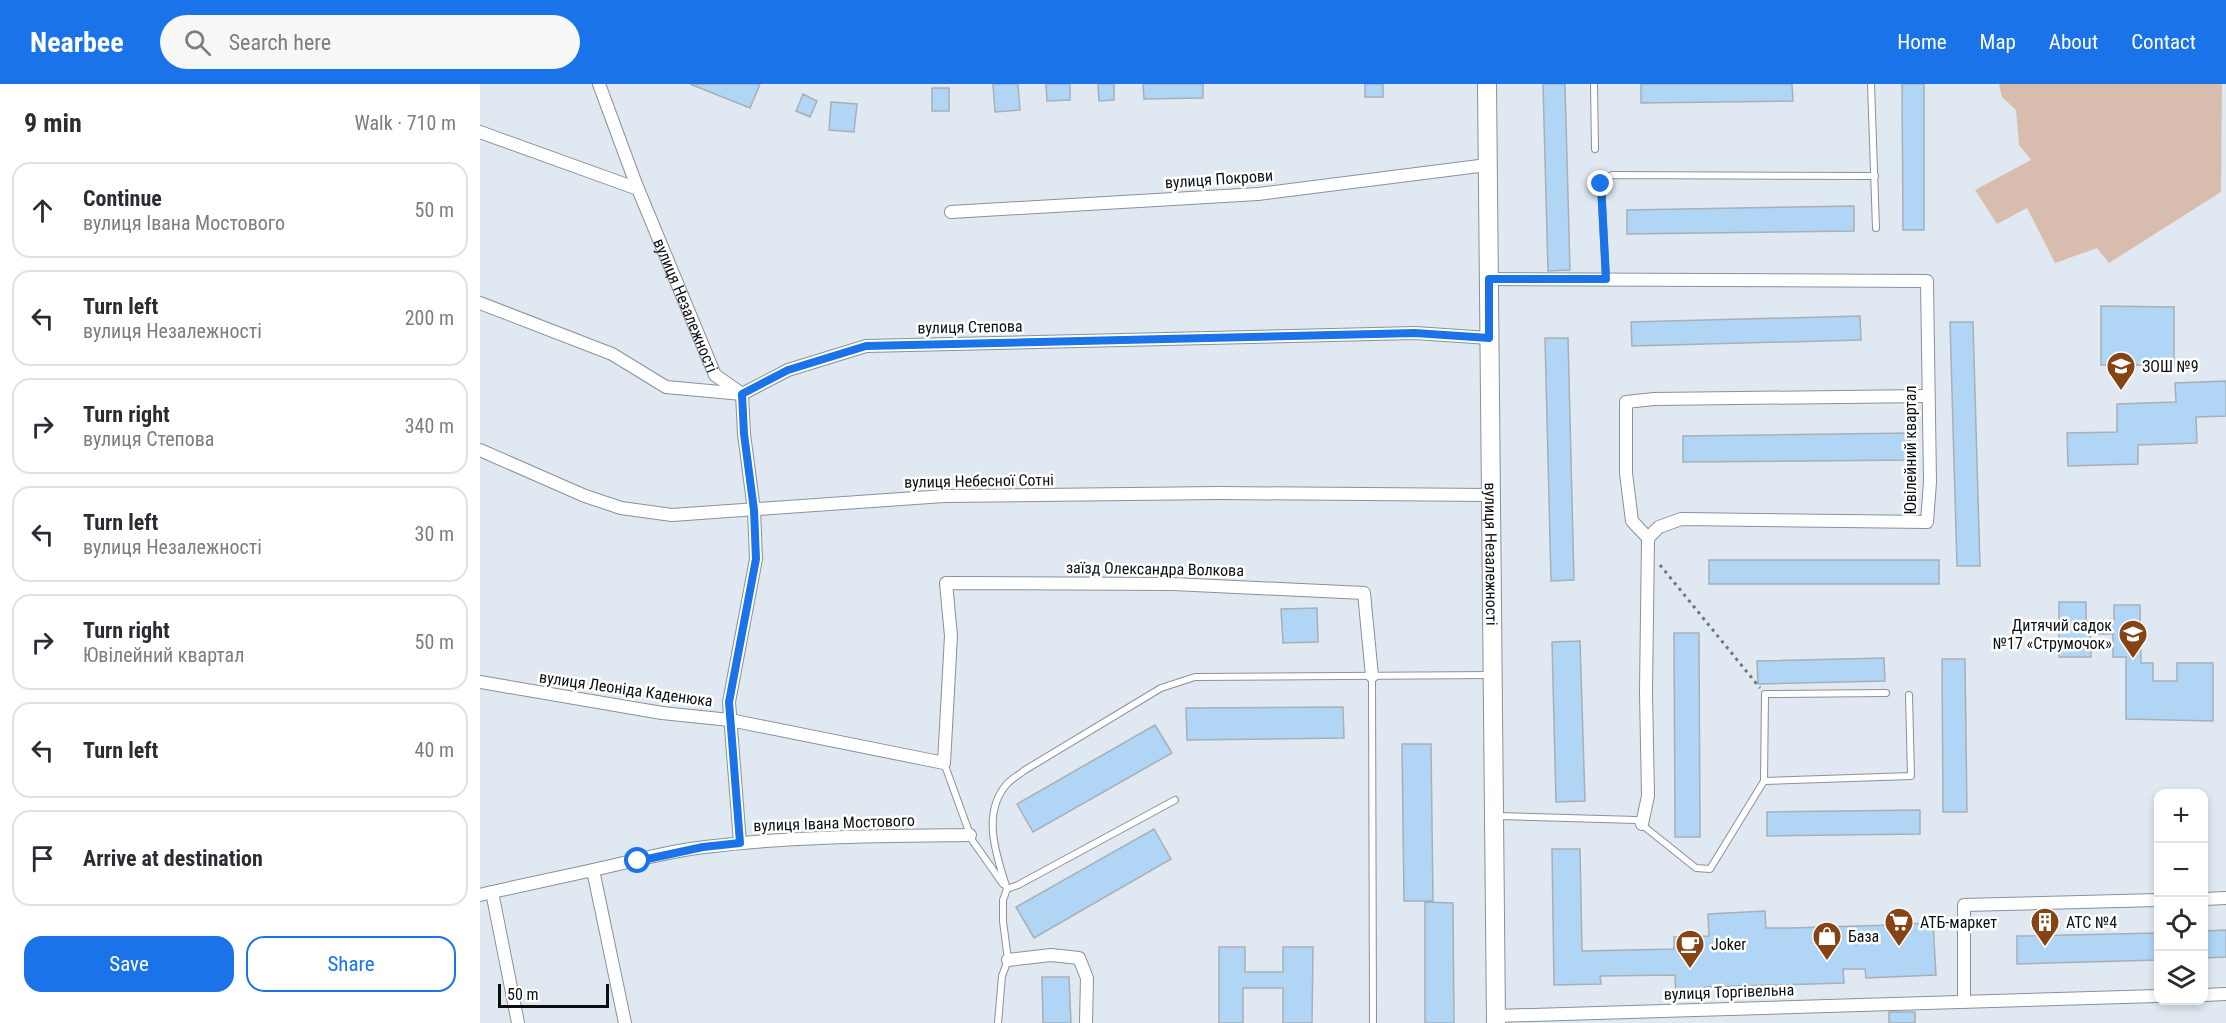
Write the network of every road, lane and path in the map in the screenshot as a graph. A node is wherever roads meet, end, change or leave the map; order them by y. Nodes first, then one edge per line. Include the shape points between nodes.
1 (600, 84) edge
2 (1487, 84) edge
3 (1594, 84) edge
4 (1871, 84) edge
5 (480, 132) edge
6 (1595, 149) dead end
7 (1488, 165) junction
8 (1875, 176) junction
9 (638, 189) junction
10 (951, 212) dead end
11 (1876, 228) dead end
12 (1489, 279) junction
13 (1606, 279) junction
14 (480, 303) edge
15 (1489, 338) junction
16 (742, 394) junction
17 (1927, 396) junction
18 (480, 450) edge
19 (1491, 495) junction
20 (754, 510) junction
21 (1648, 544) junction
22 (1492, 675) junction
23 (1372, 676) junction
24 (480, 682) edge
25 (1886, 693) dead end
26 (1765, 694) junction
27 (1909, 695) dead end
28 (730, 720) junction
29 (944, 763) junction
30 (1764, 781) junction
31 (1175, 800) dead end
32 (1494, 816) junction
33 (1641, 824) junction
34 (970, 835) junction
35 (740, 843) junction
36 (593, 870) junction
37 (1007, 889) junction
38 (486, 893) edge
39 (2226, 898) edge
40 (2208, 899) edge
41 (2154, 900) edge
42 (1008, 960) junction
43 (2226, 994) edge
44 (2208, 995) edge
45 (2154, 996) edge
46 (1964, 1002) junction
47 (1496, 1019) edge
48 (518, 1023) edge
49 (625, 1023) edge
50 (998, 1023) edge
51 (1086, 1023) edge
52 (1373, 1023) edge

1 - 9 street, вулиця Незалежності
2 - 7 main road, вулиця Незалежності
3 - 6 lane
4 - 8 lane
5 - 9 street
7 - 10 street, вулиця Покрови via 1258,194
7 - 12 main road, вулиця Незалежності
8 - 11 lane
8 - 13 lane via 1612,175 1601,184
9 - 16 street, вулиця Незалежності via 715,375
12 - 13 street, Ювілейний квартал
12 - 15 main road, вулиця Незалежності
13 - 17 street, Ювілейний квартал via 1927,281
14 - 16 street via 612,354 666,387
15 - 16 street, вулиця Степова via 1415,333 866,346 788,370
15 - 19 main road, вулиця Незалежності
16 - 20 street
17 - 21 street, Ювілейний квартал via 1928,522 1681,519 1659,527
17 - 21 street via 1626,402 1626,473 1632,521
18 - 20 street, вулиця Небесної Сотні via 621,508 672,515
19 - 20 street, вулиця Небесної Сотні via 1220,492 944,496
19 - 22 main road, вулиця Незалежності
20 - 28 street via 756,559 729,702
21 - 26 path
21 - 33 street via 1648,796
22 - 23 lane
22 - 32 main road, вулиця Незалежності
23 - 29 street, заїзд Олександра Волкова via 1364,593 1173,584 946,583 951,636
23 - 37 lane via 1196,676 1161,688 1006,785 995,804 993,844
23 - 52 lane
24 - 28 street, вулиця Леоніда Каденюка via 662,713
25 - 26 lane
26 - 30 lane
27 - 30 lane via 1911,776
28 - 29 street, вулиця Леоніда Каденюка
28 - 35 street
29 - 34 lane
30 - 33 lane via 1710,868 1696,868
31 - 37 lane
32 - 33 lane via 1636,820
32 - 47 main road, вулиця Незалежності
34 - 35 street, вулиця Івана Мостового
34 - 37 lane
35 - 36 street, вулиця Івана Мостового
36 - 38 street, вулиця Івана Мостового
36 - 49 street
37 - 42 lane via 1003,921
38 - 48 street, вулиця Івана Мостового
39 - 40 street
41 - 46 street via 1964,905
42 - 50 lane via 1002,976
42 - 51 street via 1050,955 1079,958 1087,978
43 - 44 street
45 - 46 street, вулиця Торгівельна
46 - 47 street, вулиця Торгівельна

